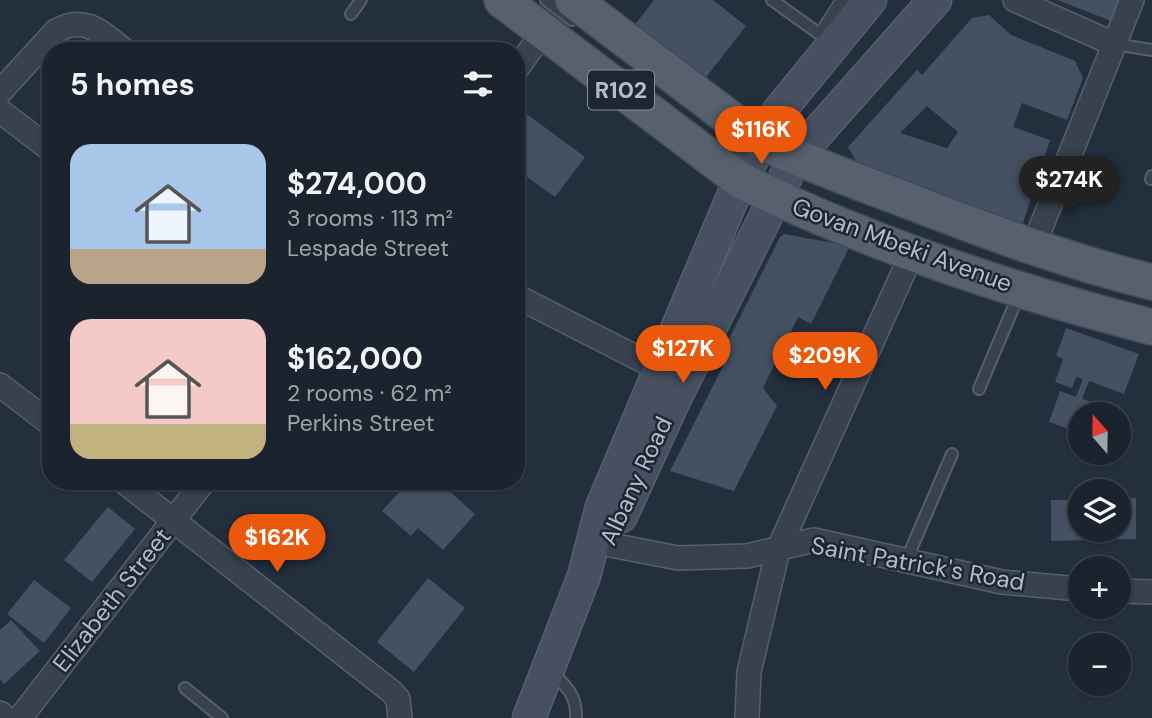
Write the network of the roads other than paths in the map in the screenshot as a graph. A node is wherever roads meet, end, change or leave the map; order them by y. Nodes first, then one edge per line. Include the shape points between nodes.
1 (361, 0) edge
2 (502, 0) edge
3 (520, 0) edge
4 (772, 0) edge
5 (849, 0) edge
6 (870, 0) edge
7 (935, 0) edge
8 (1015, 0) edge
9 (1132, 0) edge
10 (577, 13) edge
11 (351, 14) dead end
12 (545, 16) edge
13 (825, 38) junction
14 (45, 42) edge
15 (114, 42) edge
16 (1114, 44) junction
17 (42, 46) edge
18 (1152, 50) edge
19 (525, 53) edge
20 (0, 92) edge
21 (0, 111) edge
22 (779, 111) junction
23 (42, 143) edge
24 (770, 170) junction
25 (975, 240) dead end
26 (913, 251) junction
27 (1032, 266) junction
28 (1152, 282) edge
29 (525, 301) edge
30 (1152, 327) edge
31 (661, 370) junction
32 (0, 384) edge
33 (979, 389) dead end
34 (42, 417) edge
35 (951, 454) dead end
36 (134, 490) edge
37 (197, 490) edge
38 (173, 521) junction
39 (602, 542) junction
40 (778, 550) junction
41 (906, 563) junction
42 (1068, 588) edge
43 (1131, 591) edge
44 (1152, 592) edge
45 (549, 668) junction
46 (185, 688) dead end
47 (399, 709) edge
48 (0, 713) edge
49 (6, 718) edge
50 (20, 718) edge
51 (222, 718) edge
52 (529, 718) edge
53 (576, 718) edge
54 (747, 718) edge

1 - 11 lane
2 - 12 main road, Govan Mbeki Avenue / R102
3 - 24 lane
4 - 13 lane
5 - 13 street
6 - 22 main road, Albany Road
7 - 24 main road, Albany Road
8 - 16 street
9 - 16 street
10 - 12 lane
10 - 24 main road, Govan Mbeki Avenue / R102
12 - 19 street
12 - 24 main road, Govan Mbeki Avenue / R102
13 - 22 street
14 - 15 street via 56,31 76,23
16 - 18 lane
16 - 27 street
17 - 20 street
21 - 23 street
22 - 24 main road, Albany Road
24 - 26 main road, Govan Mbeki Avenue / R102
24 - 27 main road, Govan Mbeki Avenue / R102
24 - 31 main road, Albany Road
24 - 39 main road, Albany Road via 632,487
25 - 27 lane
26 - 27 main road, Govan Mbeki Avenue / R102
26 - 40 street
27 - 28 main road, Govan Mbeki Avenue / R102
27 - 30 main road, Govan Mbeki Avenue / R102
27 - 33 lane
29 - 31 street
31 - 39 main road, Albany Road via 617,468
32 - 34 street
35 - 41 lane
36 - 38 street
37 - 38 street, Elizabeth Street
38 - 47 street
38 - 50 street, Elizabeth Street
39 - 40 street, Saint Patrick's Road via 678,558 724,558
39 - 45 main road, Albany Road
40 - 41 street, Saint Patrick's Road via 814,540
40 - 54 street via 748,672
41 - 42 street, Saint Patrick's Road via 1002,582
43 - 44 street
45 - 52 main road, Albany Road
45 - 53 lane via 571,691
46 - 51 lane
48 - 49 street

